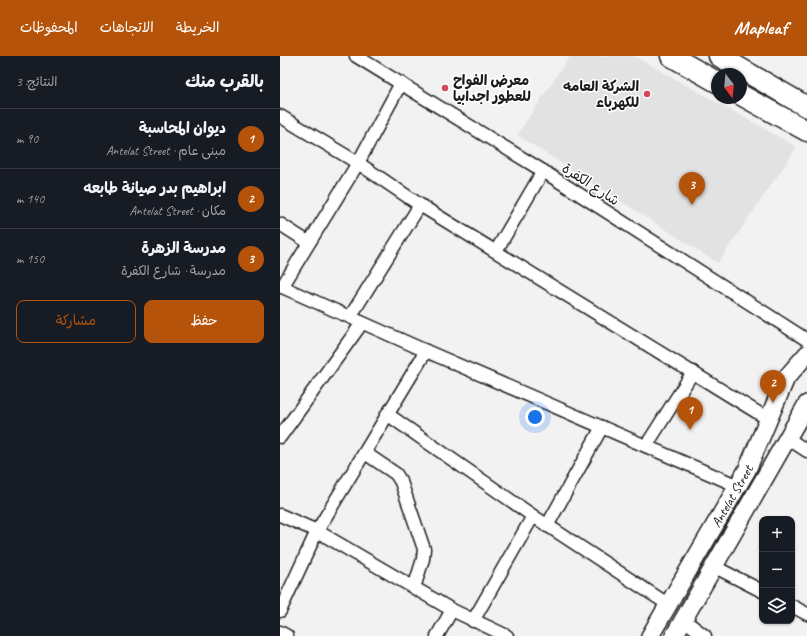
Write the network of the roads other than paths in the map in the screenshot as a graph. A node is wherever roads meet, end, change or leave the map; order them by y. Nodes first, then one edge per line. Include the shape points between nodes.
1 (356, 56) edge
2 (671, 56) edge
3 (720, 56) edge
4 (711, 79) edge
5 (401, 83) junction
6 (747, 98) edge
7 (807, 107) edge
8 (280, 116) edge
9 (807, 131) edge
10 (358, 163) junction
11 (543, 171) junction
12 (420, 205) junction
13 (280, 224) edge
14 (308, 242) junction
15 (496, 251) junction
16 (281, 286) edge
17 (350, 317) junction
18 (362, 323) junction
19 (807, 340) edge
20 (426, 351) junction
21 (807, 354) edge
22 (693, 372) junction
23 (807, 404) edge
24 (387, 414) junction
25 (768, 419) junction
26 (602, 427) junction
27 (280, 437) edge
28 (787, 438) junction
29 (646, 446) junction
30 (807, 451) edge
31 (365, 453) junction
32 (738, 486) junction
33 (280, 515) edge
34 (533, 516) junction
35 (547, 526) junction
36 (317, 531) junction
37 (713, 566) junction
38 (414, 588) junction
39 (759, 589) edge
40 (669, 605) junction
41 (795, 608) edge
42 (452, 610) junction
43 (280, 611) edge
44 (807, 614) edge
45 (684, 620) junction
46 (473, 621) junction
47 (280, 632) edge
48 (287, 636) edge
49 (437, 636) edge
50 (507, 636) edge
51 (650, 636) edge
52 (674, 636) edge
53 (705, 636) edge

1 - 5 street, شارع الكفرة
2 - 4 highway
3 - 7 highway
5 - 10 street
5 - 11 street, شارع الكفرة
6 - 9 highway
8 - 10 street
10 - 12 street
10 - 14 street
11 - 15 street
11 - 19 street, شارع الكفرة
12 - 15 street
12 - 17 street
13 - 14 street
14 - 16 street
15 - 22 street
16 - 17 street
17 - 18 street
18 - 20 street
18 - 27 street
20 - 24 street
20 - 26 street
21 - 25 main road, Antelat Street via 786,378
22 - 25 street
22 - 29 street
23 - 28 main road, Antelat Street
24 - 31 street
24 - 34 street
25 - 32 main road, Antelat Street via 755,453
26 - 29 street
26 - 35 street
28 - 30 street
28 - 37 main road, Antelat Street
29 - 32 street
31 - 36 street
31 - 38 street via 396,474 401,482 424,549
32 - 40 main road, Antelat Street
33 - 36 street
34 - 35 street
34 - 46 street
35 - 40 street
36 - 38 street
36 - 43 street
37 - 39 street
37 - 45 main road, Antelat Street
38 - 42 street
40 - 51 main road, Antelat Street
41 - 44 street
42 - 46 street
42 - 49 street
45 - 52 main road, Antelat Street
45 - 53 street
46 - 50 street
47 - 48 street

